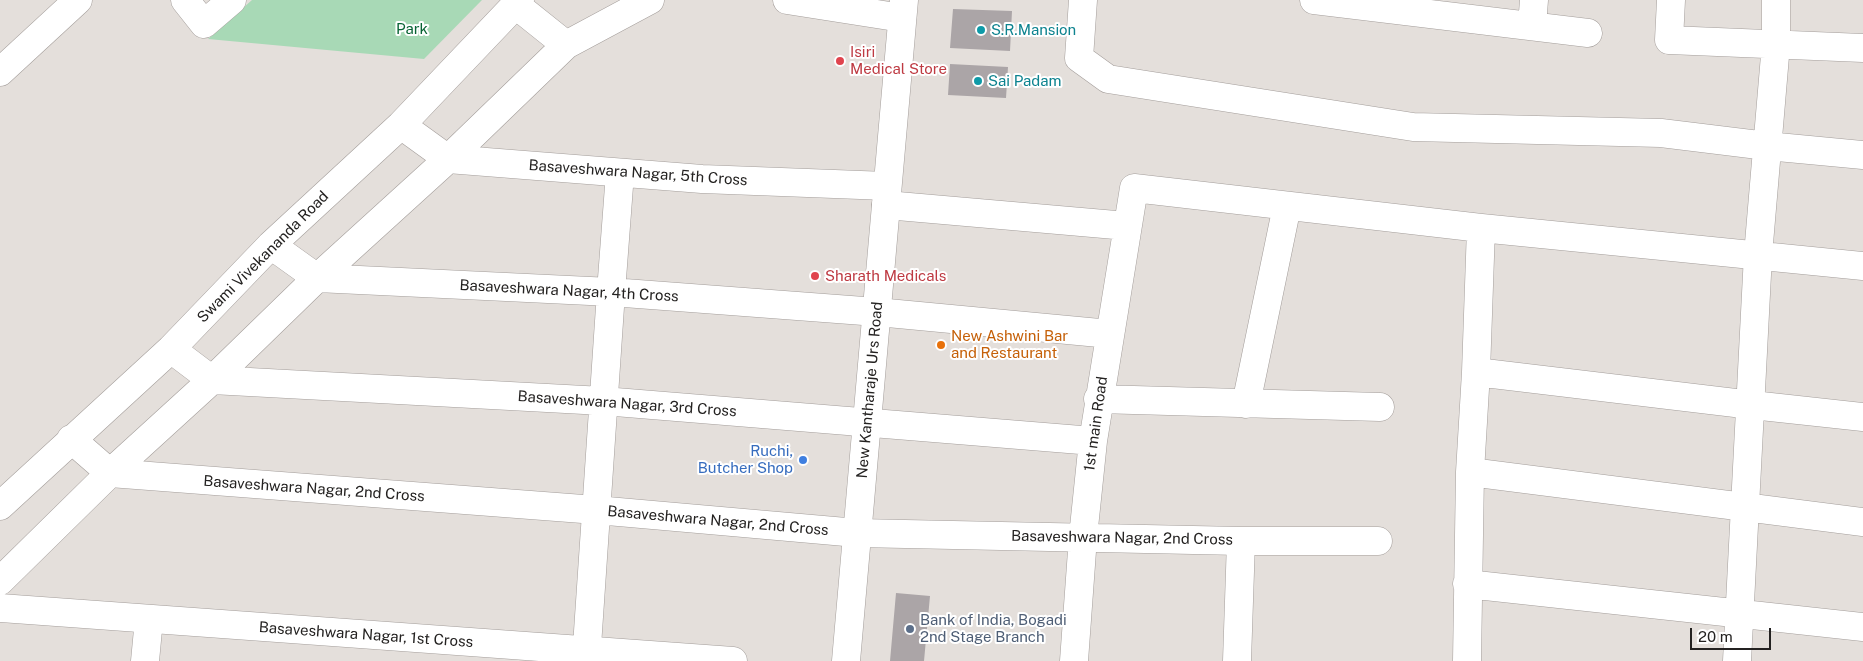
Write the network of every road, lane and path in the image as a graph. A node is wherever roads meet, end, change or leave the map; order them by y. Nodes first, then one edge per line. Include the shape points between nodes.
1 (78, 0) edge
2 (185, 0) edge
3 (232, 0) edge
4 (650, 0) edge
5 (787, 0) edge
6 (1083, 0) edge
7 (1314, 0) edge
8 (1671, 0) edge
9 (1776, 0) edge
10 (518, 3) edge
11 (903, 9) edge
12 (1533, 13) edge
13 (1588, 33) dead end
14 (1776, 44) junction
15 (566, 45) junction
16 (1863, 48) edge
17 (0, 72) edge
18 (400, 125) junction
19 (1767, 146) junction
20 (1863, 155) edge
21 (448, 159) junction
22 (620, 173) junction
23 (886, 195) junction
24 (1287, 206) junction
25 (1127, 226) junction
26 (1481, 228) junction
27 (271, 246) junction
28 (1758, 255) junction
29 (1863, 266) edge
30 (317, 278) junction
31 (610, 292) junction
32 (877, 312) junction
33 (1110, 334) junction
34 (171, 349) junction
35 (1476, 372) junction
36 (212, 380) junction
37 (1098, 399) junction
38 (603, 401) junction
39 (1246, 404) junction
40 (1752, 405) junction
41 (1380, 407) dead end
42 (1863, 417) edge
43 (867, 422) junction
44 (71, 439) junction
45 (1092, 441) junction
46 (1470, 472) junction
47 (110, 473) junction
48 (0, 506) edge
49 (1746, 507) junction
50 (596, 510) junction
51 (1863, 522) edge
52 (857, 533) junction
53 (1083, 537) junction
54 (1241, 541) junction
55 (1378, 541) dead end
56 (0, 581) edge
57 (1468, 584) junction
58 (0, 608) edge
59 (1740, 613) junction
60 (149, 619) junction
61 (1863, 626) edge
62 (586, 656) edge
63 (146, 661) edge
64 (733, 661) edge
65 (846, 661) edge
66 (1074, 661) edge
67 (1237, 661) edge
68 (1467, 661) edge
69 (1737, 661) edge

1 - 17 street
2 - 3 street via 204,24
4 - 15 street
5 - 11 street
6 - 19 street via 1078,58 1108,79 1413,127 1661,133
7 - 12 street
8 - 14 street via 1669,40
9 - 14 street
10 - 15 street
10 - 18 street, Swami Vivekananda Road
11 - 23 street, New Kantharaje Urs Road
12 - 13 street
14 - 16 street
14 - 19 street
15 - 21 street
18 - 21 street
18 - 27 street, Swami Vivekananda Road
19 - 20 street
19 - 28 street
21 - 22 street, Basaveshwara Nagar, 5th Cross
21 - 30 street
22 - 23 street, Basaveshwara Nagar, 5th Cross
22 - 31 street
23 - 25 street, Basaveshwara Nagar, 5th Cross
23 - 32 street, New Kantharaje Urs Road
24 - 25 street, 1st main Road via 1134,188
24 - 26 street
24 - 39 street
25 - 33 street, 1st main Road
26 - 28 street
26 - 35 street
27 - 30 street
27 - 34 street, Swami Vivekananda Road
28 - 29 street
28 - 40 street
30 - 31 street, Basaveshwara Nagar, 4th Cross
30 - 36 street
31 - 32 street, Basaveshwara Nagar, 4th Cross
31 - 38 street
32 - 33 street, Basaveshwara Nagar, 4th Cross
32 - 43 street, New Kantharaje Urs Road
33 - 37 street, 1st main Road
34 - 36 street
34 - 44 street, Swami Vivekananda Road
35 - 40 street
35 - 46 street
36 - 38 street, Basaveshwara Nagar, 3rd Cross
36 - 47 street
37 - 39 street
37 - 45 street, 1st main Road
38 - 43 street, Basaveshwara Nagar, 3rd Cross
38 - 50 street
39 - 41 street
40 - 42 street
40 - 49 street
43 - 45 street, Basaveshwara Nagar, 3rd Cross
43 - 52 street, New Kantharaje Urs Road
44 - 47 street
44 - 48 street, Swami Vivekananda Road
45 - 53 street, 1st main Road
46 - 49 street
46 - 57 street
47 - 50 street, Basaveshwara Nagar, 2nd Cross
47 - 56 street
49 - 51 street
49 - 59 street
50 - 52 street, Basaveshwara Nagar, 2nd Cross
50 - 62 street
52 - 53 street, Basaveshwara Nagar, 2nd Cross
52 - 65 street, New Kantharaje Urs Road
53 - 54 street, Basaveshwara Nagar, 2nd Cross
53 - 66 street, 1st main Road
54 - 55 street, Basaveshwara Nagar, 2nd Cross
54 - 67 street
57 - 59 street
57 - 68 street
58 - 60 street, Basaveshwara Nagar, 1st Cross
59 - 61 street
59 - 69 street
60 - 62 street, Basaveshwara Nagar, 1st Cross
60 - 63 street
62 - 64 street, Basaveshwara Nagar, 1st Cross

